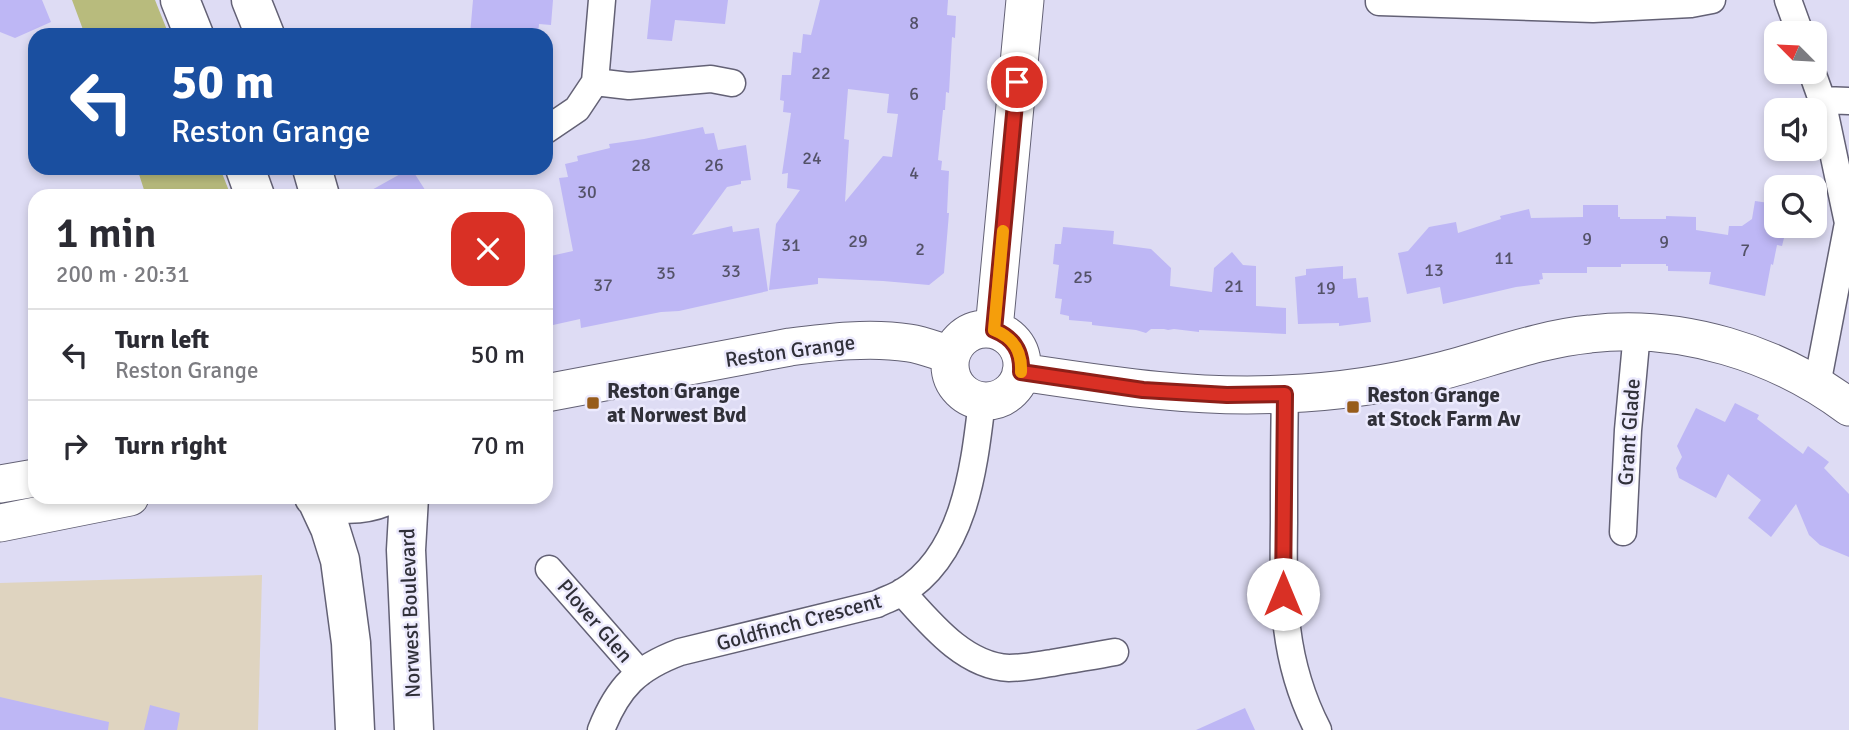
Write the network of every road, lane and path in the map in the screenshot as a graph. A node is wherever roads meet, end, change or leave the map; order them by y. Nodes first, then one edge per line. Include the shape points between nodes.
1 (180, 0) edge
2 (251, 0) edge
3 (602, 0) edge
4 (1025, 0) edge
5 (1379, 0) edge
6 (1712, 0) edge
7 (1788, 0) edge
8 (1796, 21) edge
9 (191, 28) edge
10 (262, 28) edge
11 (595, 82) junction
12 (732, 83) dead end
13 (1827, 100) edge
14 (1849, 101) edge
15 (1827, 124) edge
16 (553, 125) edge
17 (994, 330) junction
18 (1637, 332) junction
19 (951, 355) junction
20 (1021, 372) junction
21 (1817, 385) junction
22 (553, 392) edge
23 (1285, 394) junction
24 (982, 401) junction
25 (1849, 407) edge
26 (28, 479) edge
27 (0, 484) edge
28 (95, 504) edge
29 (318, 504) edge
30 (409, 504) edge
31 (0, 523) edge
32 (1623, 532) dead end
33 (549, 569) dead end
34 (902, 592) junction
35 (1115, 652) dead end
36 (640, 673) junction
37 (355, 730) edge
38 (414, 730) edge
39 (601, 730) edge
40 (1318, 730) edge

1 - 9 main road
2 - 10 main road
3 - 11 street
4 - 17 street
5 - 6 street via 1593,9
7 - 8 street
11 - 12 street via 629,86 712,79
11 - 16 street via 577,109
13 - 14 street
15 - 21 street via 1848,223
17 - 19 street via 972,331 955,345
17 - 20 street via 1013,341
18 - 21 street via 1673,335 1747,353
18 - 23 street via 1539,342 1374,385
18 - 32 street, Grant Glade
19 - 22 street, Reston Grange via 910,343 830,342
19 - 24 street via 952,380 970,397
20 - 23 street via 1143,390
20 - 24 street via 1002,397
21 - 25 street
23 - 40 street via 1286,628 1300,690
24 - 34 street, Goldfinch Crescent via 976,450 956,525 944,550
26 - 27 street
28 - 31 street
29 - 37 main road via 340,560 351,643
30 - 38 main road, Norwest Boulevard via 406,550
33 - 36 street, Plover Glen
34 - 35 street via 936,630 986,663 1029,667
34 - 36 street, Goldfinch Crescent via 877,604 680,652
36 - 39 street, Goldfinch Crescent via 623,687

